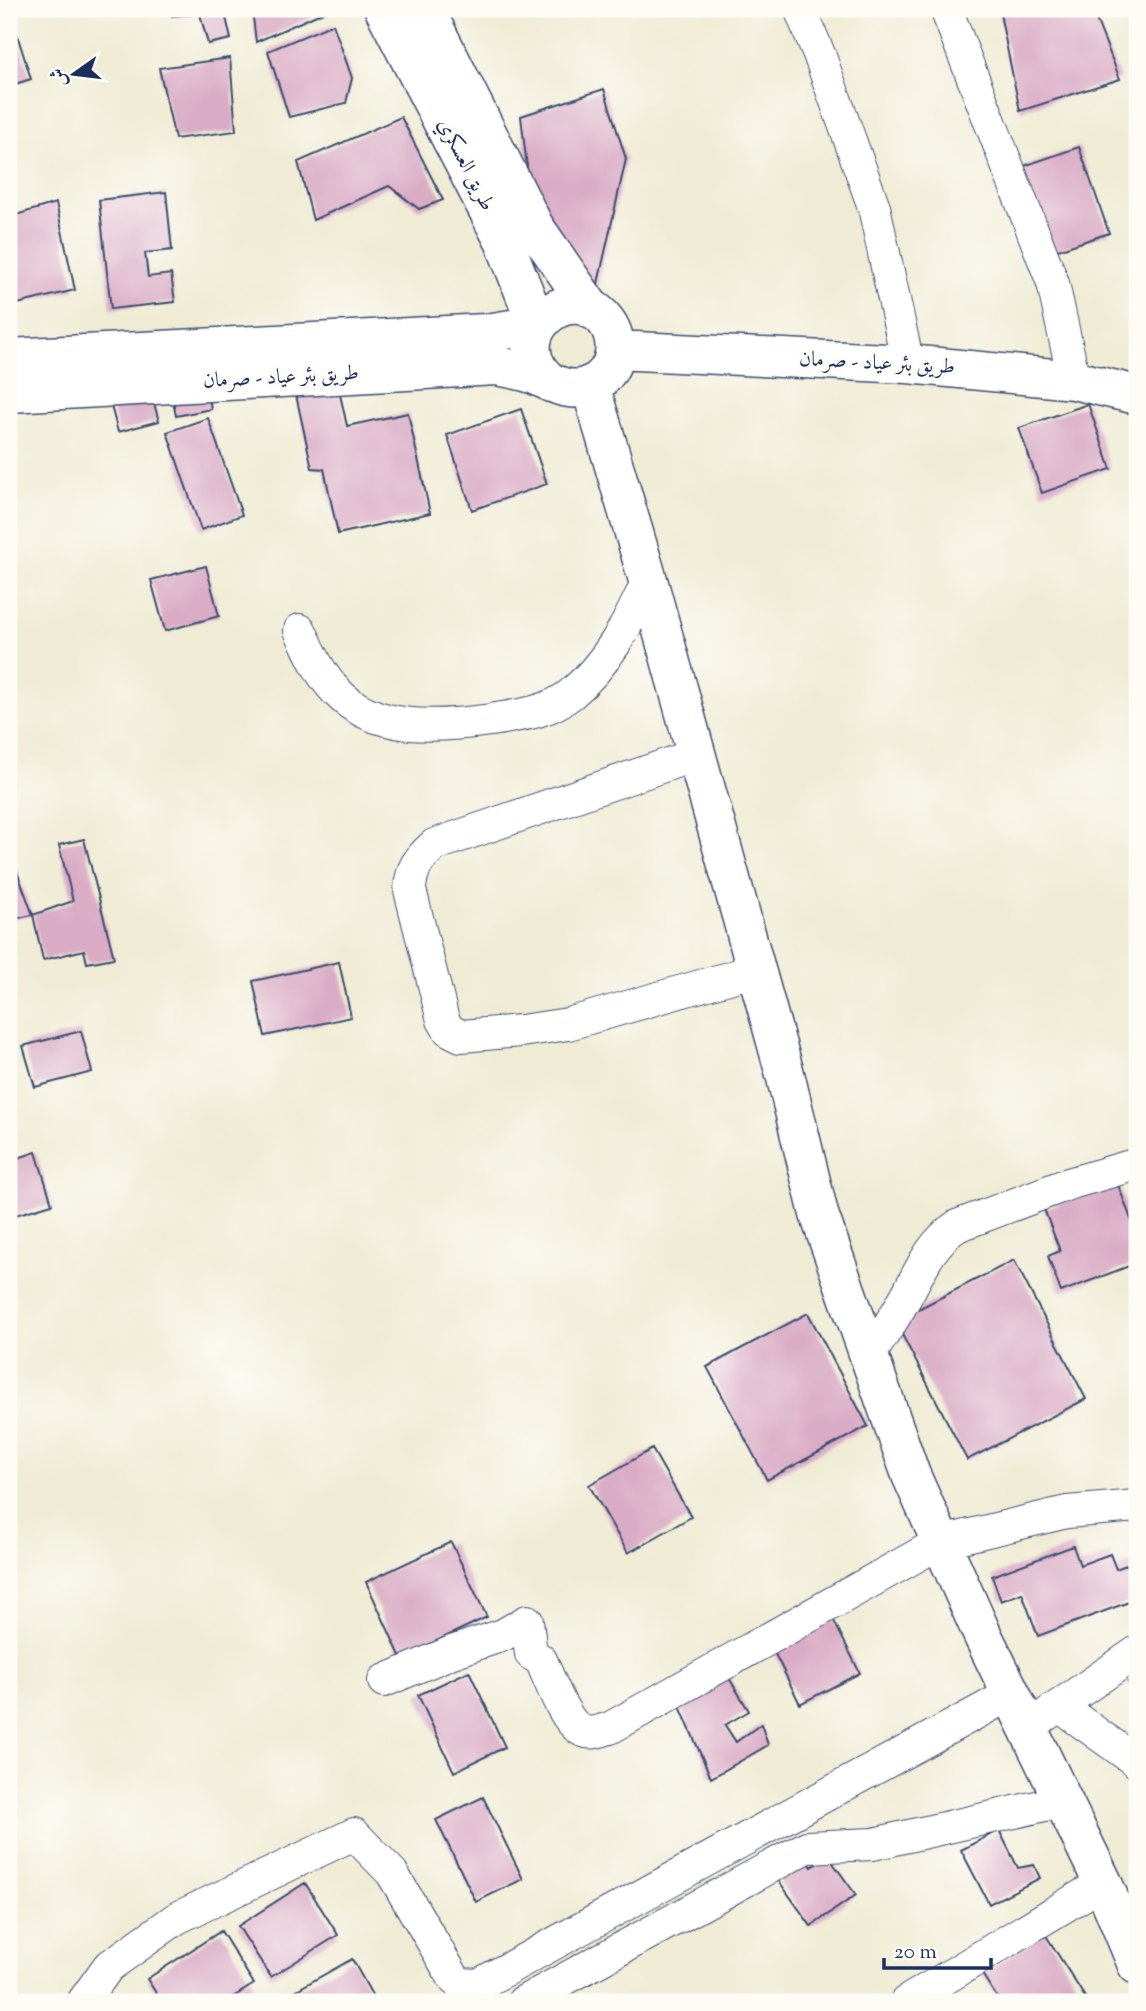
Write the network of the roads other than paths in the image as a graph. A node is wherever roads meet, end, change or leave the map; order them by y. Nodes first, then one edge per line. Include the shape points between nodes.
1 (384, 9) edge
2 (425, 9) edge
3 (800, 9) edge
4 (946, 9) edge
5 (593, 310) junction
6 (537, 325) junction
7 (615, 350) junction
8 (9, 358) edge
9 (908, 364) junction
10 (1074, 380) junction
11 (551, 383) junction
12 (590, 386) junction
13 (9, 393) edge
14 (1137, 396) edge
15 (648, 580) junction
16 (300, 630) dead end
17 (695, 755) junction
18 (756, 970) junction
19 (1137, 1164) edge
20 (869, 1356) junction
21 (1137, 1506) edge
22 (941, 1542) junction
23 (1137, 1652) edge
24 (384, 1681) dead end
25 (1011, 1694) junction
26 (1059, 1706) junction
27 (1027, 1728) junction
28 (1137, 1762) edge
29 (1063, 1801) junction
30 (1103, 1883) junction
31 (1137, 1965) edge
32 (83, 2002) edge
33 (523, 2002) edge
34 (905, 2002) edge

1 - 6 main road, طريق العسكري via 504,241
2 - 5 main road, طريق العسكري via 534,226
3 - 9 street via 874,207
4 - 10 street via 1053,283
5 - 6 main road via 561,307
5 - 7 main road via 610,327
6 - 8 main road, طريق بئر عياد - صرمان via 486,333
6 - 11 main road via 533,357
7 - 9 main road, طريق بئر عياد - صرمان
7 - 12 main road via 610,368
9 - 10 main road, طريق بئر عياد - صرمان
10 - 14 main road, طريق بئر عياد - صرمان
11 - 12 main road via 570,389
11 - 13 main road, طريق بئر عياد - صرمان via 515,369 476,366
12 - 15 main road
15 - 16 street via 626,628 600,665 570,695 539,712 446,726 400,724 362,711 335,691
15 - 17 main road
17 - 18 main road
17 - 18 street via 434,845 418,859 410,891 443,1020 460,1036 556,1026
18 - 20 main road via 819,1214
19 - 20 street via 1068,1184 957,1226 941,1237
20 - 22 main road via 911,1475
21 - 22 street via 1067,1512
22 - 24 street via 596,1732 584,1732 570,1722 541,1660 531,1654 527,1621 503,1635
22 - 25 main road
23 - 26 street
25 - 27 main road
25 - 32 street via 478,1985 454,1980 392,1873 354,1833 177,1919 108,1967
26 - 27 street
26 - 28 street
27 - 29 main road
29 - 30 main road
29 - 33 street via 873,1844 807,1847
30 - 31 main road
30 - 34 street

